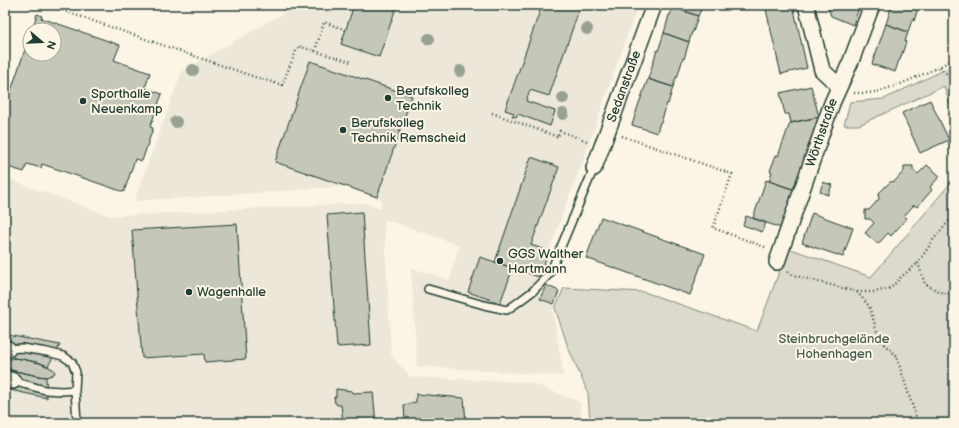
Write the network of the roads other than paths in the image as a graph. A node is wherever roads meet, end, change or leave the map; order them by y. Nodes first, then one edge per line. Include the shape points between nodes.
1 (654, 5) edge
2 (806, 5) edge
3 (872, 5) edge
4 (839, 86) junction
5 (594, 168) joint
6 (779, 257) road end
7 (428, 288) dead end
8 (6, 349) edge
9 (9, 379) edge
10 (75, 390) junction
11 (77, 423) edge

1 - 5 street, Sedanstraße
2 - 4 street via 822,70
3 - 4 street, Wörthstraße
4 - 6 street, Wörthstraße
5 - 7 lane via 550,274 517,303 507,310 484,306
8 - 10 lane via 22,348 62,356 72,362 76,372
9 - 10 lane via 45,390
10 - 11 lane

